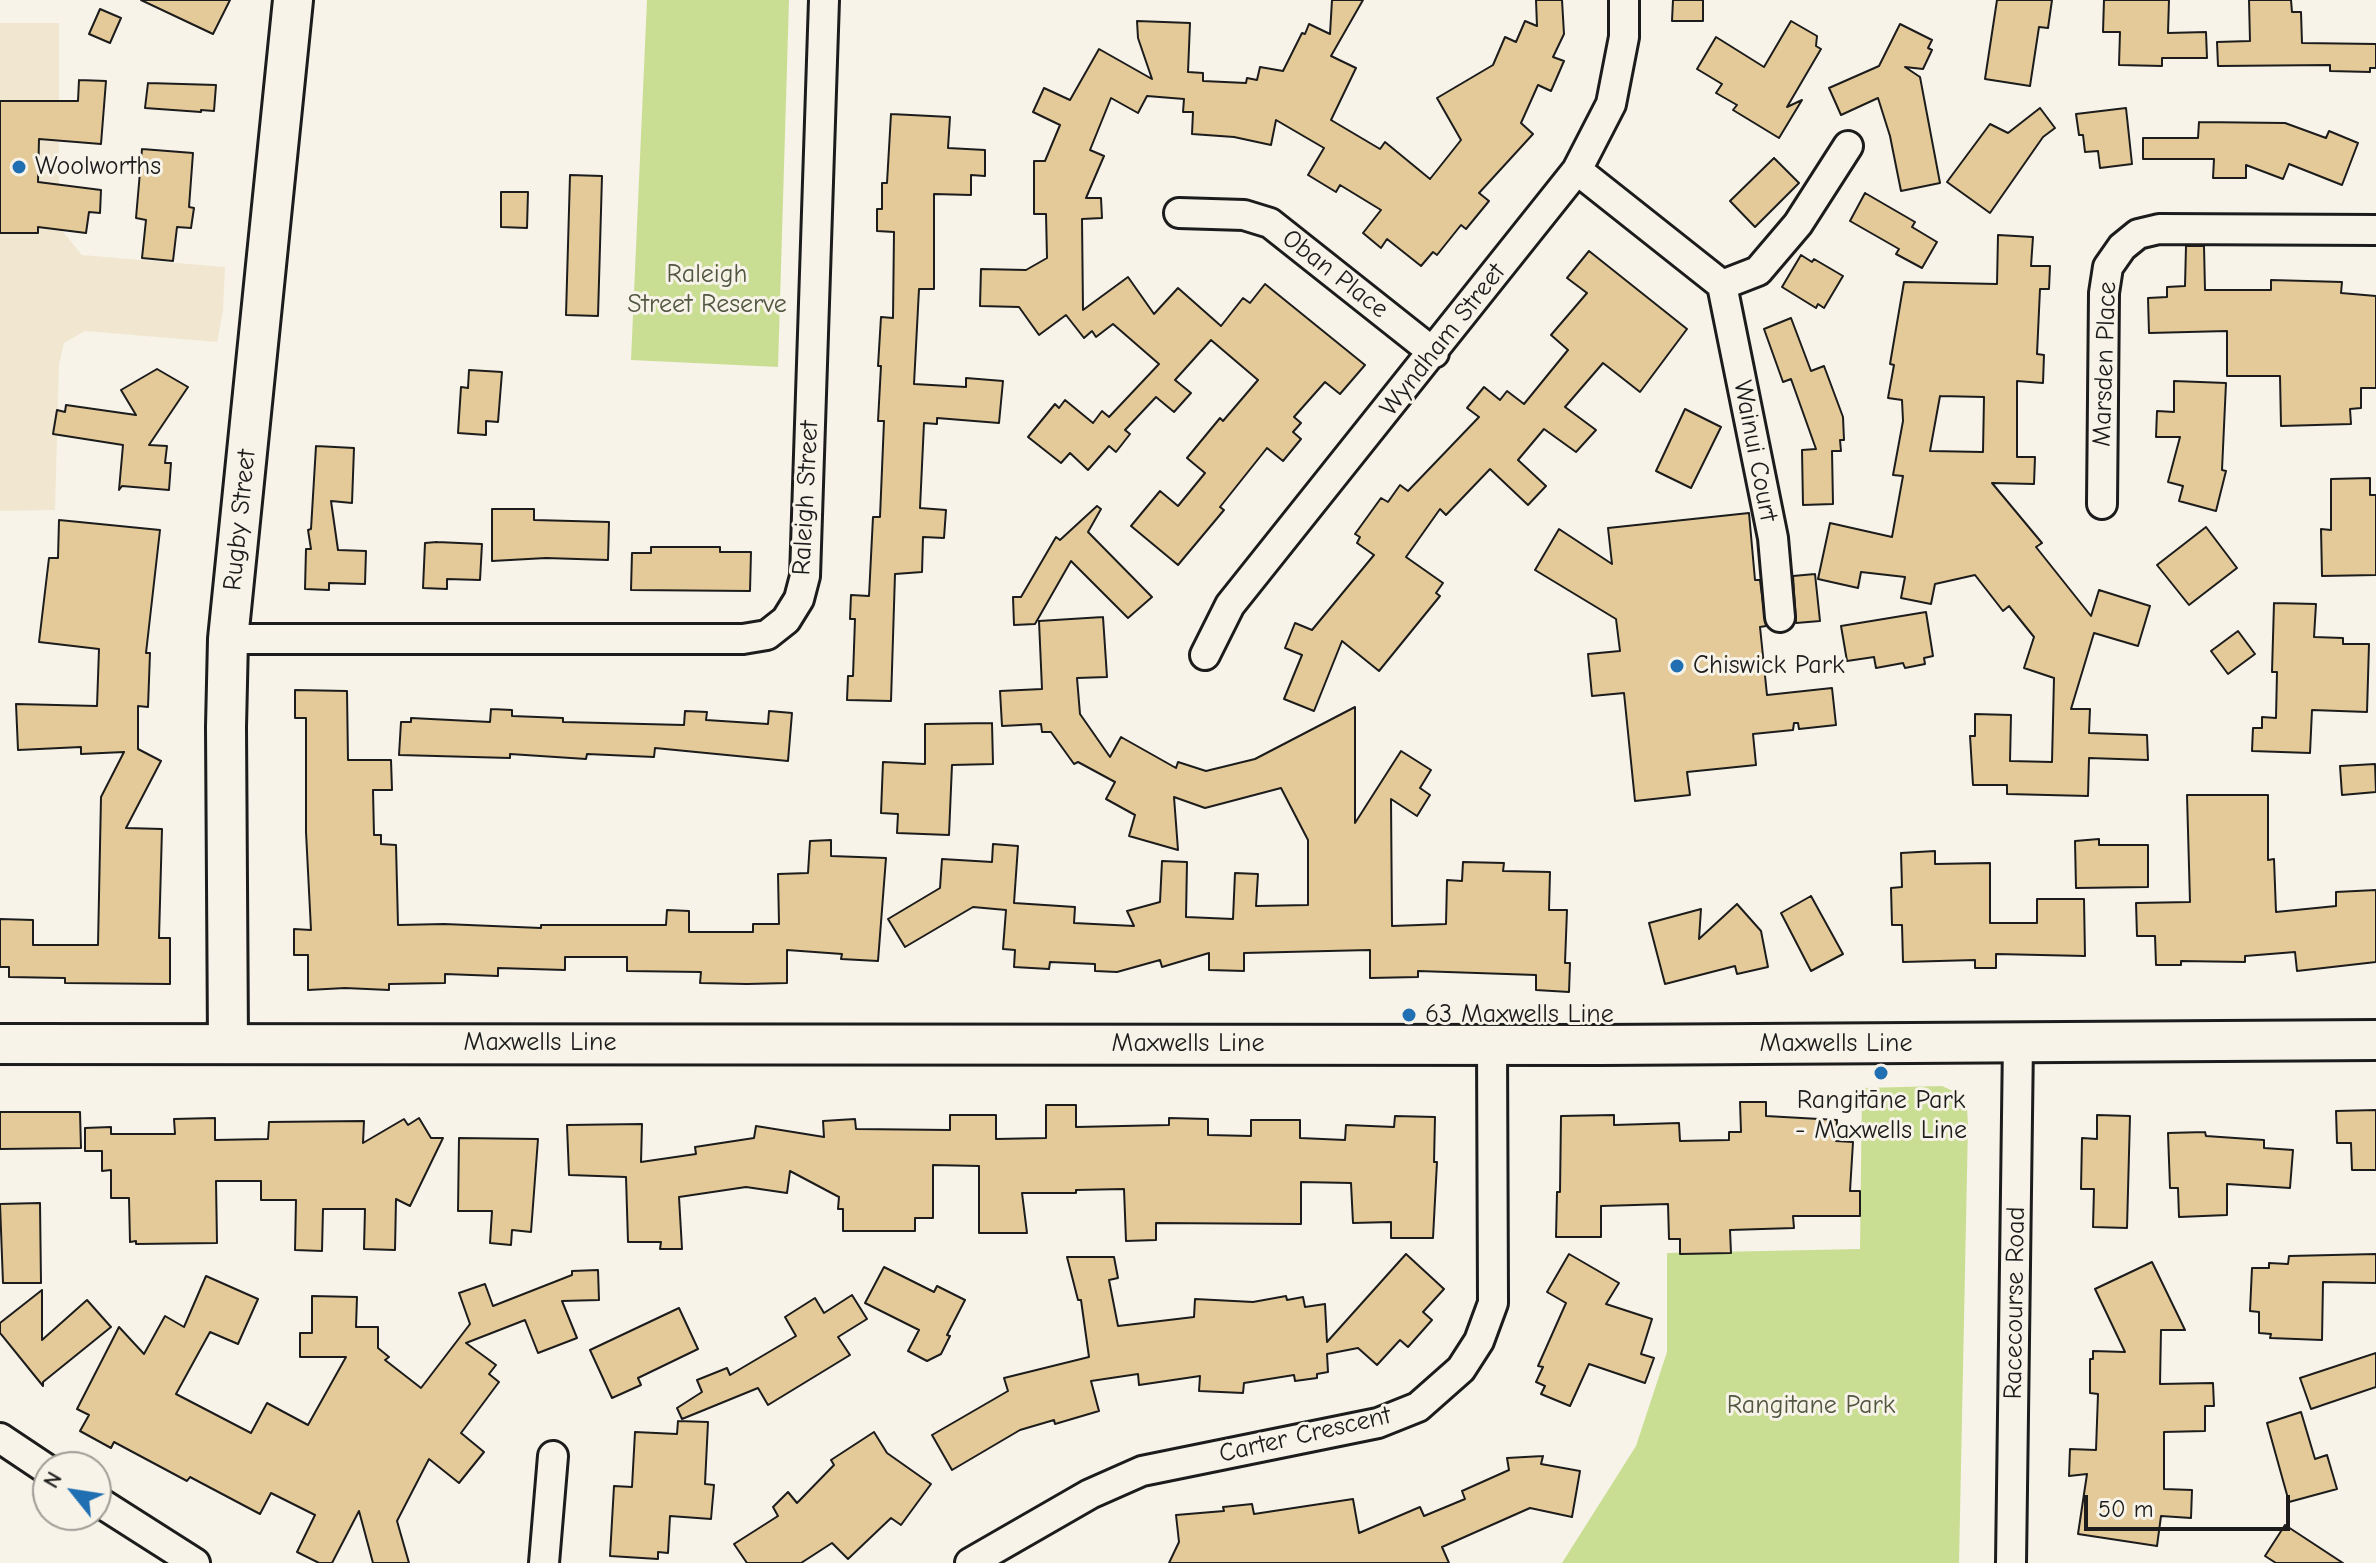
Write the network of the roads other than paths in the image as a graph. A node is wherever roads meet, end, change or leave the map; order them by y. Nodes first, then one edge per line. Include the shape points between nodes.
1 (293, 0) edge
2 (824, 0) edge
3 (1624, 0) edge
4 (1848, 146) dead end
5 (1577, 170) junction
6 (1179, 213) dead end
7 (2376, 230) edge
8 (1722, 285) junction
9 (1434, 353) junction
10 (2102, 504) dead end
11 (1780, 617) dead end
12 (228, 639) junction
13 (1205, 655) dead end
14 (2376, 1040) edge
15 (228, 1042) junction
16 (2018, 1042) junction
17 (0, 1044) edge
18 (1492, 1045) junction
19 (0, 1438) edge
20 (553, 1456) dead end
21 (32, 1459) edge
22 (112, 1510) edge
23 (195, 1563) edge
24 (544, 1563) edge
25 (970, 1563) edge
26 (2011, 1563) edge

1 - 12 main road, Rugby Street
2 - 12 street, Raleigh Street via 805,576 786,620 767,635 743,639
3 - 5 street, Wyndham Street via 1624,37 1611,104
4 - 8 street via 1798,224 1758,271
5 - 8 street
5 - 9 street, Wyndham Street
6 - 9 street, Oban Place via 1244,215 1270,223
7 - 10 street, Marsden Place via 2159,229 2138,234 2122,247 2108,267 2104,293
8 - 11 street, Wainui Court via 1773,538
9 - 13 street, Wyndham Street via 1230,605
12 - 15 main road, Rugby Street
14 - 16 main road, Maxwells Line
15 - 17 main road, Maxwells Line
15 - 18 main road, Maxwells Line
16 - 18 main road, Maxwells Line
16 - 26 street, Racecourse Road
18 - 25 street, Carter Crescent via 1493,1303 1461,1369 1418,1407 1378,1423 1142,1471 1090,1494
19 - 21 street
20 - 24 street
22 - 23 street

